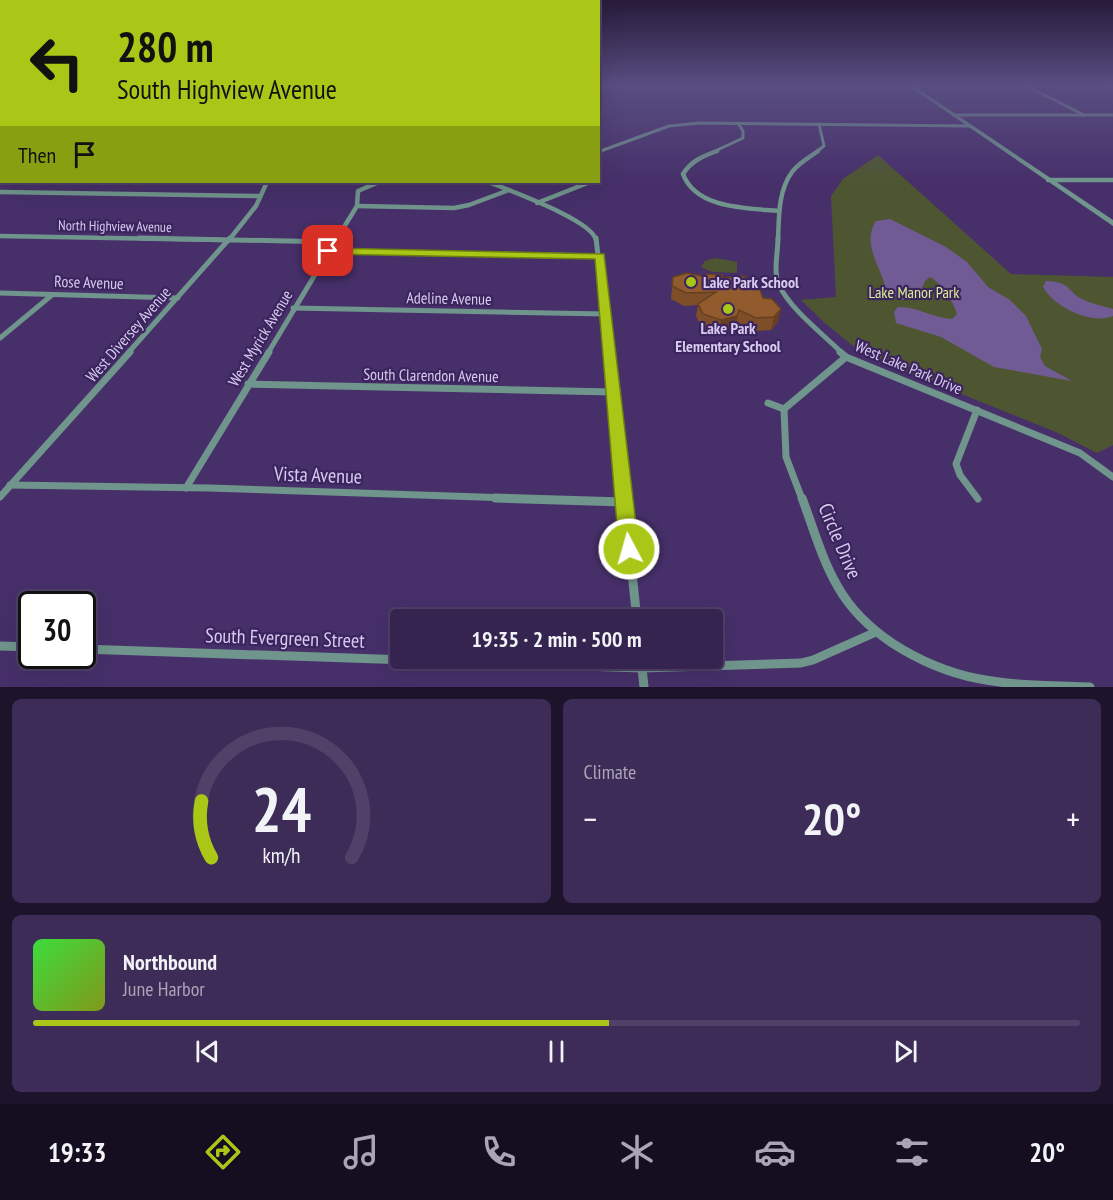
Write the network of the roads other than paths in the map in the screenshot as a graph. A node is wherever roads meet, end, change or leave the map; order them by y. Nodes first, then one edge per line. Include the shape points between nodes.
1 (955, 116) edge
2 (738, 123) junction
3 (819, 124) junction
4 (970, 126) junction
5 (600, 151) edge
6 (1048, 180) junction
7 (1113, 180) edge
8 (266, 183) edge
9 (376, 183) edge
10 (492, 183) edge
11 (587, 183) edge
12 (509, 190) junction
13 (0, 192) edge
14 (260, 196) junction
15 (537, 203) junction
16 (357, 206) junction
17 (779, 211) junction
18 (1113, 224) edge
19 (0, 236) edge
20 (229, 240) junction
21 (334, 242) junction
22 (328, 251) junction
23 (600, 256) junction
24 (0, 293) edge
25 (53, 294) junction
26 (178, 298) junction
27 (293, 308) junction
28 (605, 314) junction
29 (0, 338) edge
30 (846, 357) junction
31 (248, 384) junction
32 (613, 392) junction
33 (768, 403) dead end
34 (784, 409) junction
35 (977, 410) junction
36 (1113, 477) edge
37 (10, 485) junction
38 (186, 488) junction
39 (0, 496) edge
40 (978, 499) dead end
41 (624, 502) junction
42 (636, 609) edge
43 (876, 632) junction
44 (0, 646) edge
45 (18, 647) edge
46 (96, 649) edge
47 (390, 657) edge
48 (723, 663) edge
49 (642, 669) edge
50 (644, 687) edge
51 (1090, 687) edge

1 - 4 street
2 - 3 street
2 - 5 street via 675,125
2 - 17 street via 743,133 741,140 690,164 683,174 685,183 700,195 719,202
3 - 4 street
3 - 17 street, West Lake Park Drive via 824,146 789,174
4 - 6 street
6 - 7 street
6 - 18 street
8 - 14 street, West Diversey Avenue
9 - 16 street, West Myrick Avenue via 360,189
10 - 12 street
11 - 15 street
12 - 15 street
12 - 16 street via 448,208
13 - 14 street
14 - 20 street, West Diversey Avenue
15 - 23 street via 584,223 596,236
16 - 21 street, West Myrick Avenue
17 - 30 street, West Lake Park Drive via 779,285 798,310
19 - 20 street, North Highview Avenue
20 - 21 street, North Highview Avenue
20 - 26 street, West Diversey Avenue
21 - 22 street, West Myrick Avenue
22 - 23 street
22 - 27 street, West Myrick Avenue
23 - 28 street
24 - 25 street, Rose Avenue
25 - 26 street, Rose Avenue
25 - 29 street
26 - 37 street, West Diversey Avenue
27 - 28 street, Adeline Avenue
27 - 31 street, West Myrick Avenue
28 - 32 street
30 - 34 street
30 - 35 street, West Lake Park Drive
31 - 32 street, South Clarendon Avenue
31 - 38 street, West Myrick Avenue
32 - 41 street
33 - 34 street
34 - 43 street, Circle Drive via 786,457 829,568 851,606
35 - 36 street, West Lake Park Drive via 1080,453
35 - 40 street via 956,464
37 - 38 street, Vista Avenue
37 - 39 street, West Diversey Avenue
38 - 41 street, Vista Avenue
41 - 42 street
43 - 48 street, South Evergreen Street via 801,663
43 - 51 street, Circle Drive via 918,660 963,677 996,683
44 - 45 street
46 - 47 street, South Evergreen Street
49 - 50 street

